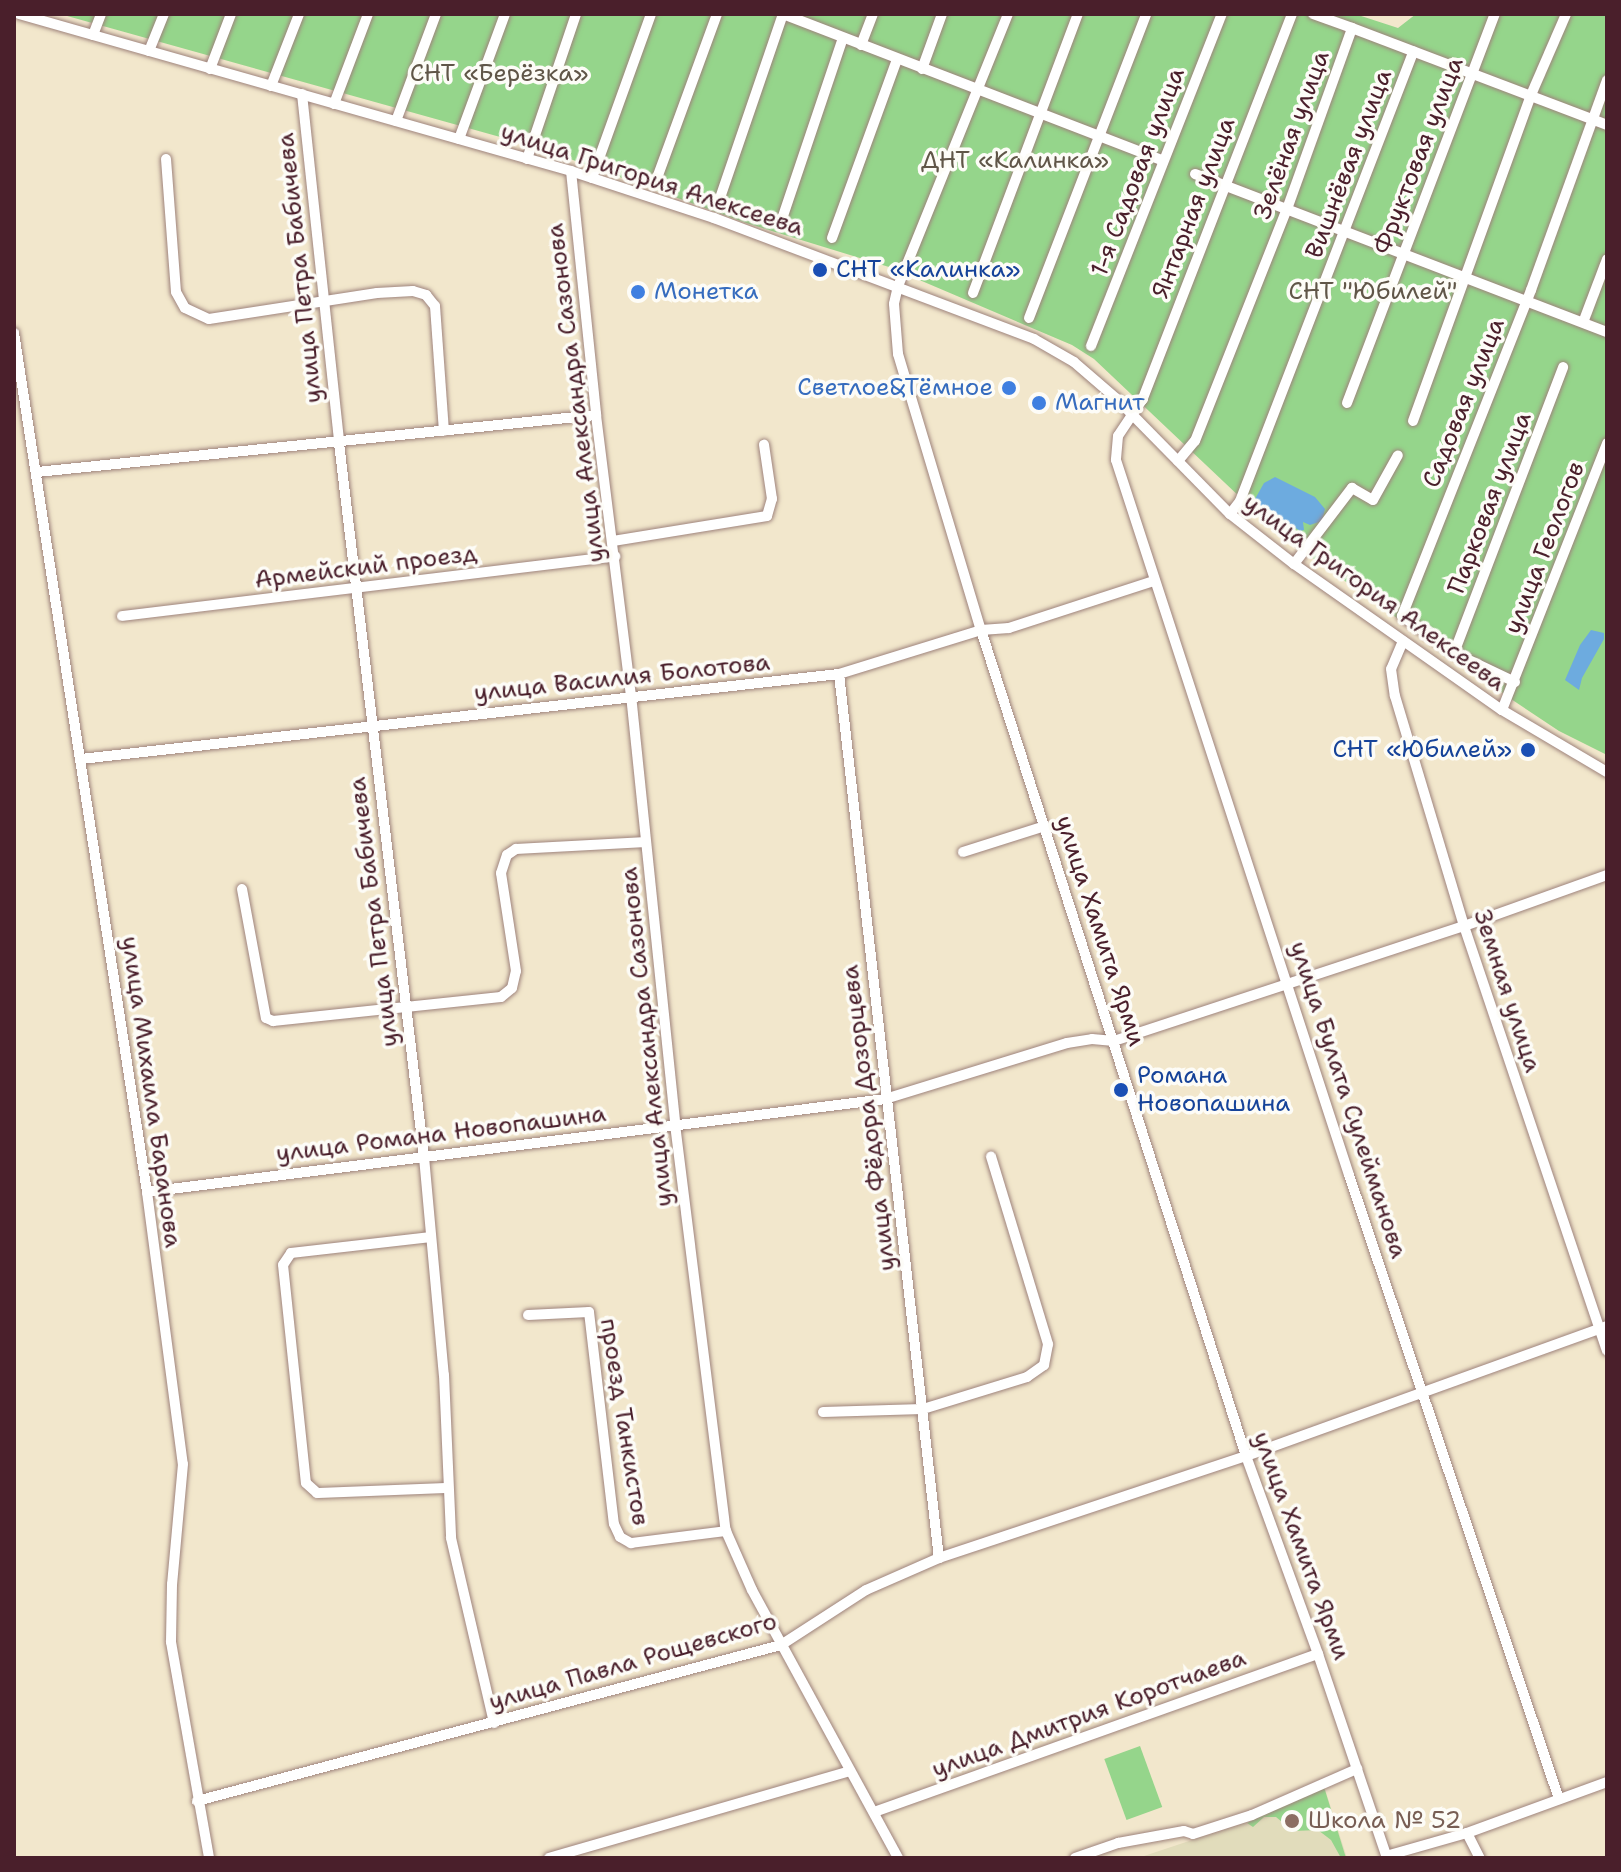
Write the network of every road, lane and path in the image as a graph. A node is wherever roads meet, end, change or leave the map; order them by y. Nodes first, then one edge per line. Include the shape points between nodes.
1 (101, 14) edge
2 (164, 14) edge
3 (231, 14) edge
4 (299, 14) edge
5 (368, 14) edge
6 (436, 14) edge
7 (505, 14) edge
8 (576, 14) edge
9 (651, 14) edge
10 (717, 14) edge
11 (783, 14) edge
12 (873, 14) edge
13 (942, 14) edge
14 (1008, 14) edge
15 (1078, 14) edge
16 (1146, 14) edge
17 (1222, 14) edge
18 (1292, 14) edge
19 (1313, 14) edge
20 (1495, 14) edge
21 (1566, 14) edge
22 (24, 15) edge
23 (804, 18) edge
24 (1352, 28) junction
25 (93, 35) junction
26 (843, 38) junction
27 (861, 45) junction
28 (149, 51) junction
29 (1414, 51) junction
30 (897, 59) junction
31 (210, 69) junction
32 (922, 69) junction
33 (1471, 74) junction
34 (1607, 80) edge
35 (271, 86) junction
36 (978, 92) junction
37 (302, 94) junction
38 (1531, 95) junction
39 (334, 104) junction
40 (1040, 115) junction
41 (1591, 119) junction
42 (396, 121) junction
43 (1607, 125) edge
44 (1098, 137) junction
45 (459, 139) junction
46 (166, 159) dead end
47 (527, 159) junction
48 (1163, 161) junction
49 (571, 171) junction
50 (1195, 174) dead end
51 (592, 178) junction
52 (657, 178) dead end
53 (1224, 185) junction
54 (720, 198) dead end
55 (1287, 209) junction
56 (782, 219) dead end
57 (1346, 229) junction
58 (832, 238) dead end
59 (1404, 252) junction
60 (1607, 259) edge
61 (1467, 279) junction
62 (898, 286) junction
63 (973, 293) dead end
64 (1527, 300) junction
65 (324, 301) junction
66 (1029, 318) dead end
67 (1584, 320) junction
68 (1607, 332) edge
69 (14, 333) edge
70 (1091, 346) dead end
71 (1563, 367) dead end
72 (1347, 403) dead end
73 (596, 415) junction
74 (1132, 415) junction
75 (1413, 421) dead end
76 (444, 431) junction
77 (339, 443) junction
78 (1607, 443) edge
79 (764, 445) dead end
80 (1398, 455) dead end
81 (1178, 461) junction
82 (37, 472) junction
83 (1230, 514) junction
84 (613, 541) junction
85 (615, 556) junction
86 (1294, 564) junction
87 (1154, 581) junction
88 (355, 589) junction
89 (122, 616) dead end
90 (981, 630) junction
91 (1403, 641) junction
92 (1454, 653) junction
93 (839, 674) junction
94 (1515, 682) junction
95 (631, 695) junction
96 (1502, 710) junction
97 (372, 728) junction
98 (81, 759) junction
99 (1607, 772) edge
100 (1045, 826) junction
101 (646, 842) junction
102 (963, 852) dead end
103 (1607, 875) edge
104 (242, 889) dead end
105 (1464, 926) junction
106 (1289, 985) junction
107 (405, 1007) junction
108 (1114, 1041) junction
109 (885, 1099) junction
110 (675, 1124) junction
111 (991, 1156) dead end
112 (424, 1157) junction
113 (147, 1192) junction
114 (431, 1237) junction
115 (528, 1315) dead end
116 (1603, 1328) edge
117 (1607, 1351) edge
118 (1425, 1393) junction
119 (923, 1409) junction
120 (823, 1412) dead end
121 (1246, 1456) junction
122 (447, 1488) junction
123 (726, 1531) junction
124 (939, 1558) junction
125 (781, 1645) junction
126 (1318, 1654) junction
127 (494, 1723) junction
128 (1357, 1769) junction
129 (850, 1771) junction
130 (1607, 1782) edge
131 (1559, 1799) junction
132 (197, 1801) junction
133 (874, 1812) junction
134 (1467, 1833) junction
135 (1386, 1857) edge
136 (209, 1858) edge
137 (549, 1858) edge
138 (898, 1858) edge
139 (1075, 1858) edge
140 (1480, 1858) edge

1 - 25 street
2 - 28 street
3 - 31 street
4 - 35 street
5 - 39 street
6 - 42 street
7 - 45 street
8 - 47 street
9 - 51 street
10 - 52 street
11 - 23 street
11 - 54 street
12 - 27 street
13 - 32 street
14 - 36 street, улица Хамита Ярми
15 - 40 street
16 - 44 street
17 - 48 street, 1-я Садовая улица
18 - 53 street, Янтарная улица
19 - 24 street
20 - 33 street, Фруктовая улица
21 - 38 street
22 - 25 street, улица Григория Алексеева
23 - 26 street
24 - 29 street, Зелёная улица
24 - 55 street, Зелёная улица
25 - 28 street, улица Григория Алексеева
26 - 27 street
26 - 56 street
27 - 30 street
28 - 31 street, улица Григория Алексеева
29 - 33 street, Зелёная улица
29 - 57 street, Вишнёвая улица
30 - 32 street
30 - 58 street
31 - 35 street, улица Григория Алексеева
32 - 36 street
33 - 38 street, Зелёная улица
33 - 59 street, Фруктовая улица
34 - 41 street, Садовая улица
35 - 37 street, улица Григория Алексеева
36 - 40 street
36 - 62 street, улица Хамита Ярми
37 - 39 street, улица Григория Алексеева
37 - 65 street, улица Петра Бабичева
38 - 41 street, Зелёная улица
38 - 61 street
39 - 42 street, улица Григория Алексеева
40 - 44 street
40 - 63 street
41 - 43 street, Зелёная улица
41 - 64 street, Садовая улица
42 - 45 street, улица Григория Алексеева
44 - 48 street
44 - 66 street
45 - 47 street, улица Григория Алексеева
46 - 65 street via 176,292 189,312 209,319
47 - 49 street, улица Григория Алексеева
48 - 70 street, 1-я Садовая улица
49 - 51 street, улица Григория Алексеева
49 - 73 street, улица Александра Сазонова
50 - 53 street
51 - 62 street, улица Григория Алексеева
53 - 55 street
53 - 74 street, Янтарная улица
55 - 57 street
55 - 81 street, Зелёная улица via 1195,441
57 - 59 street
57 - 83 street, Вишнёвая улица via 1240,501
59 - 61 street
59 - 72 street, Фруктовая улица
60 - 67 street
61 - 64 street
61 - 75 street
62 - 74 street, улица Григория Алексеева via 1034,339 1074,362
62 - 90 street, улица Хамита Ярми via 898,354
64 - 67 street
64 - 92 street, Садовая улица via 1402,616
65 - 76 street via 405,291 432,300
65 - 77 street, улица Петра Бабичева
67 - 68 street
69 - 82 street, улица Михаила Баранова
71 - 92 street, Парковая улица
73 - 76 street
73 - 84 street, улица Александра Сазонова
74 - 81 street, улица Григория Алексеева
74 - 87 street, улица Булата Сулейманова via 1118,436 1116,460
76 - 77 street
77 - 82 street
77 - 88 street, улица Петра Бабичева
78 - 94 street, улица Геологов
79 - 84 street via 772,499 767,516
80 - 86 street via 1373,500 1352,488
81 - 83 street, улица Григория Алексеева
82 - 98 street, улица Михаила Баранова
83 - 86 street, улица Григория Алексеева
84 - 85 street, улица Александра Сазонова
85 - 88 street, Армейский проезд
85 - 95 street, улица Александра Сазонова
86 - 91 street, улица Григория Алексеева
87 - 90 street, улица Василия Болотова via 1009,628
87 - 106 street, улица Булата Сулейманова
88 - 89 street, Армейский проезд
88 - 97 street, улица Петра Бабичева
90 - 93 street, улица Василия Болотова
90 - 100 street, улица Хамита Ярми
91 - 96 street, улица Григория Алексеева
91 - 105 street, Земная улица via 1391,669 1392,682
92 - 94 street, Садовая улица
93 - 95 street, улица Василия Болотова
93 - 109 street, улица Фёдора Дозорцева
94 - 96 street, улица Геологов
95 - 97 street, улица Василия Болотова
95 - 101 street, улица Александра Сазонова
96 - 99 street, улица Григория Алексеева
97 - 98 street, улица Василия Болотова
97 - 107 street, улица Петра Бабичева
98 - 113 street, улица Михаила Баранова
100 - 102 street
100 - 108 street, улица Хамита Ярми
101 - 107 street via 511,851 501,873 516,971 512,988 501,997
101 - 110 street, улица Александра Сазонова
103 - 105 street, улица Романа Новопашина
104 - 107 street via 266,1018
105 - 106 street, улица Романа Новопашина
105 - 116 street, Земная улица
106 - 108 street, улица Романа Новопашина
106 - 118 street, улица Булата Сулейманова
107 - 112 street, улица Петра Бабичева
108 - 109 street, улица Романа Новопашина via 1067,1043
108 - 121 street, улица Хамита Ярми
109 - 110 street, улица Романа Новопашина
109 - 119 street, улица Фёдора Дозорцева
110 - 112 street, улица Романа Новопашина
110 - 123 street, улица Александра Сазонова
111 - 119 street via 1048,1344 1044,1365 1027,1377
112 - 113 street, улица Романа Новопашина
112 - 114 street, улица Петра Бабичева
113 - 132 street, улица Михаила Баранова via 183,1464 171,1642
114 - 122 street, улица Петра Бабичева via 444,1375
114 - 122 street via 291,1253 283,1265 306,1483 317,1493
115 - 123 street, проезд Танкистов via 589,1312 614,1524 620,1537 631,1543
116 - 117 street, Земная улица
116 - 118 street, улица Павла Рощевского
118 - 121 street, улица Павла Рощевского
118 - 131 street, улица Булата Сулейманова
119 - 120 street
119 - 124 street, улица Фёдора Дозорцева
121 - 124 street, улица Павла Рощевского
121 - 126 street, улица Хамита Ярми
122 - 127 street, улица Петра Бабичева via 451,1538
123 - 125 street, улица Александра Сазонова
124 - 125 street, улица Павла Рощевского via 866,1590
125 - 127 street, улица Павла Рощевского
125 - 129 street, улица Александра Сазонова
126 - 128 street, улица Хамита Ярми
126 - 133 street, улица Дмитрия Коротчаева
127 - 132 street, улица Павла Рощевского
128 - 135 street, улица Хамита Ярми
128 - 139 street via 1205,1830 1118,1843
129 - 133 street, улица Александра Сазонова
129 - 137 street
130 - 131 street
131 - 134 street
132 - 136 street, улица Михаила Баранова
133 - 138 street, улица Александра Сазонова
134 - 135 street
134 - 140 street

